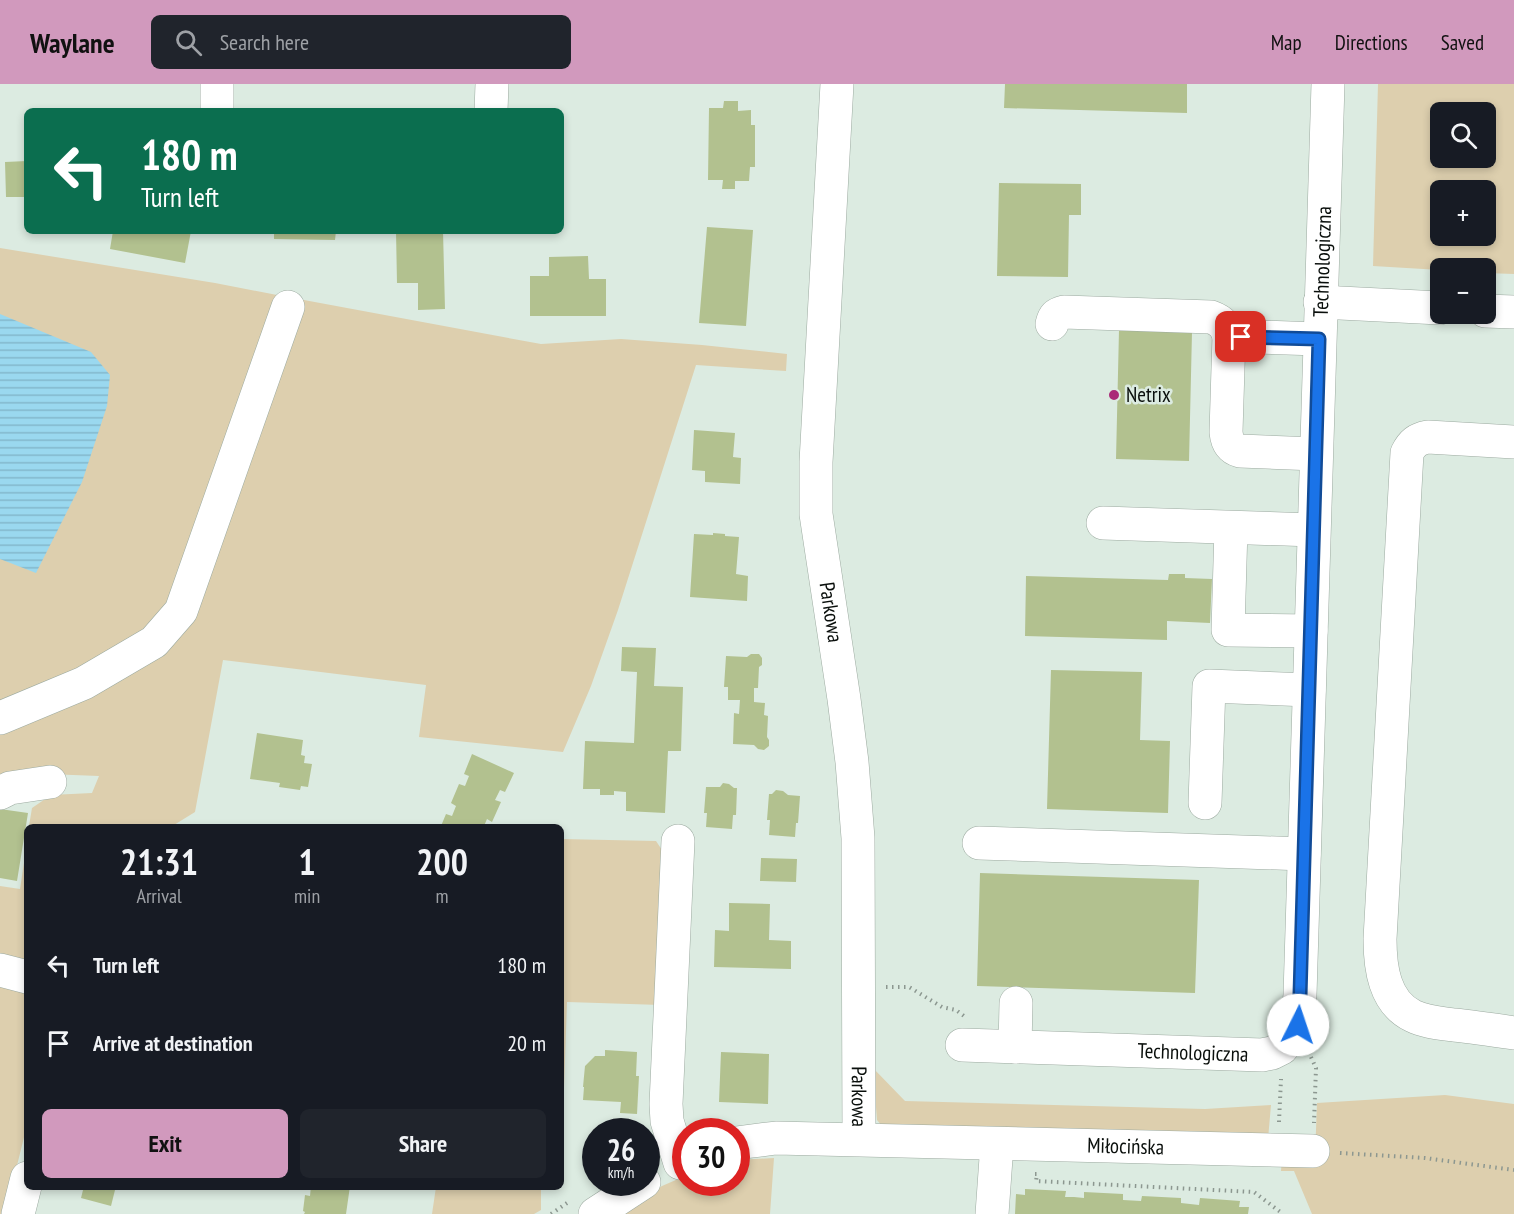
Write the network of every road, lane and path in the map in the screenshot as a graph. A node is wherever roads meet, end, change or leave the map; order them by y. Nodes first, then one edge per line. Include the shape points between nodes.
1 (217, 84) edge
2 (492, 84) edge
3 (837, 84) edge
4 (1328, 84) edge
5 (217, 108) edge
6 (491, 108) edge
7 (1320, 302) junction
8 (288, 307) dead end
9 (1430, 308) edge
10 (1496, 311) edge
11 (1514, 312) edge
12 (1052, 324) dead end
13 (1229, 336) junction
14 (1319, 339) junction
15 (1514, 442) edge
16 (1316, 454) junction
17 (1104, 523) dead end
18 (1231, 528) junction
19 (1313, 530) junction
20 (1311, 631) junction
21 (1309, 690) junction
22 (0, 718) edge
23 (50, 782) dead end
24 (0, 793) edge
25 (1205, 803) dead end
26 (678, 841) dead end
27 (979, 843) dead end
28 (1304, 854) junction
29 (0, 970) edge
30 (24, 976) edge
31 (857, 996) junction
32 (1016, 1003) dead end
33 (1514, 1033) edge
34 (1290, 1036) junction
35 (988, 1046) junction
36 (672, 1135) edge
37 (858, 1139) junction
38 (750, 1141) edge
39 (997, 1144) junction
40 (1278, 1150) junction
41 (1313, 1151) junction
42 (1514, 1170) edge
43 (1037, 1174) dead end
44 (24, 1190) edge
45 (622, 1196) edge
46 (18, 1214) edge
47 (595, 1214) edge
48 (992, 1214) edge
49 (1283, 1214) edge

1 - 5 street
2 - 6 street
3 - 31 street, Parkowa via 816,514 852,762 858,838
4 - 7 street, Technologiczna
7 - 9 street
7 - 14 street, Technologiczna
8 - 22 street via 181,611 154,642 84,684
10 - 11 street
12 - 13 street via 1064,312 1211,317 1224,324
13 - 14 street
13 - 16 street via 1226,432 1230,445 1240,451
14 - 16 street, Technologiczna
15 - 33 street via 1428,436 1418,439 1407,453 1380,958 1389,993 1412,1016
16 - 19 street, Technologiczna
17 - 18 street
18 - 19 street
18 - 20 street via 1228,630
19 - 20 street, Technologiczna
20 - 21 street, Technologiczna
21 - 25 street via 1209,686
21 - 28 street, Technologiczna
23 - 24 street
26 - 36 street via 666,1104
27 - 28 street
28 - 34 street, Technologiczna via 1300,995
29 - 30 street
31 - 35 path via 881,987 909,987 965,1016
31 - 37 street, Parkowa
32 - 35 street
34 - 35 street, Technologiczna via 1272,1053 1262,1055
34 - 40 path
34 - 41 path via 1316,1068
37 - 38 street, Miłocińska
37 - 39 street, Miłocińska
39 - 40 street, Miłocińska
39 - 48 street
40 - 41 street, Miłocińska
41 - 42 path via 1425,1158
43 - 49 path via 1036,1181 1254,1192
44 - 46 street
45 - 47 street

